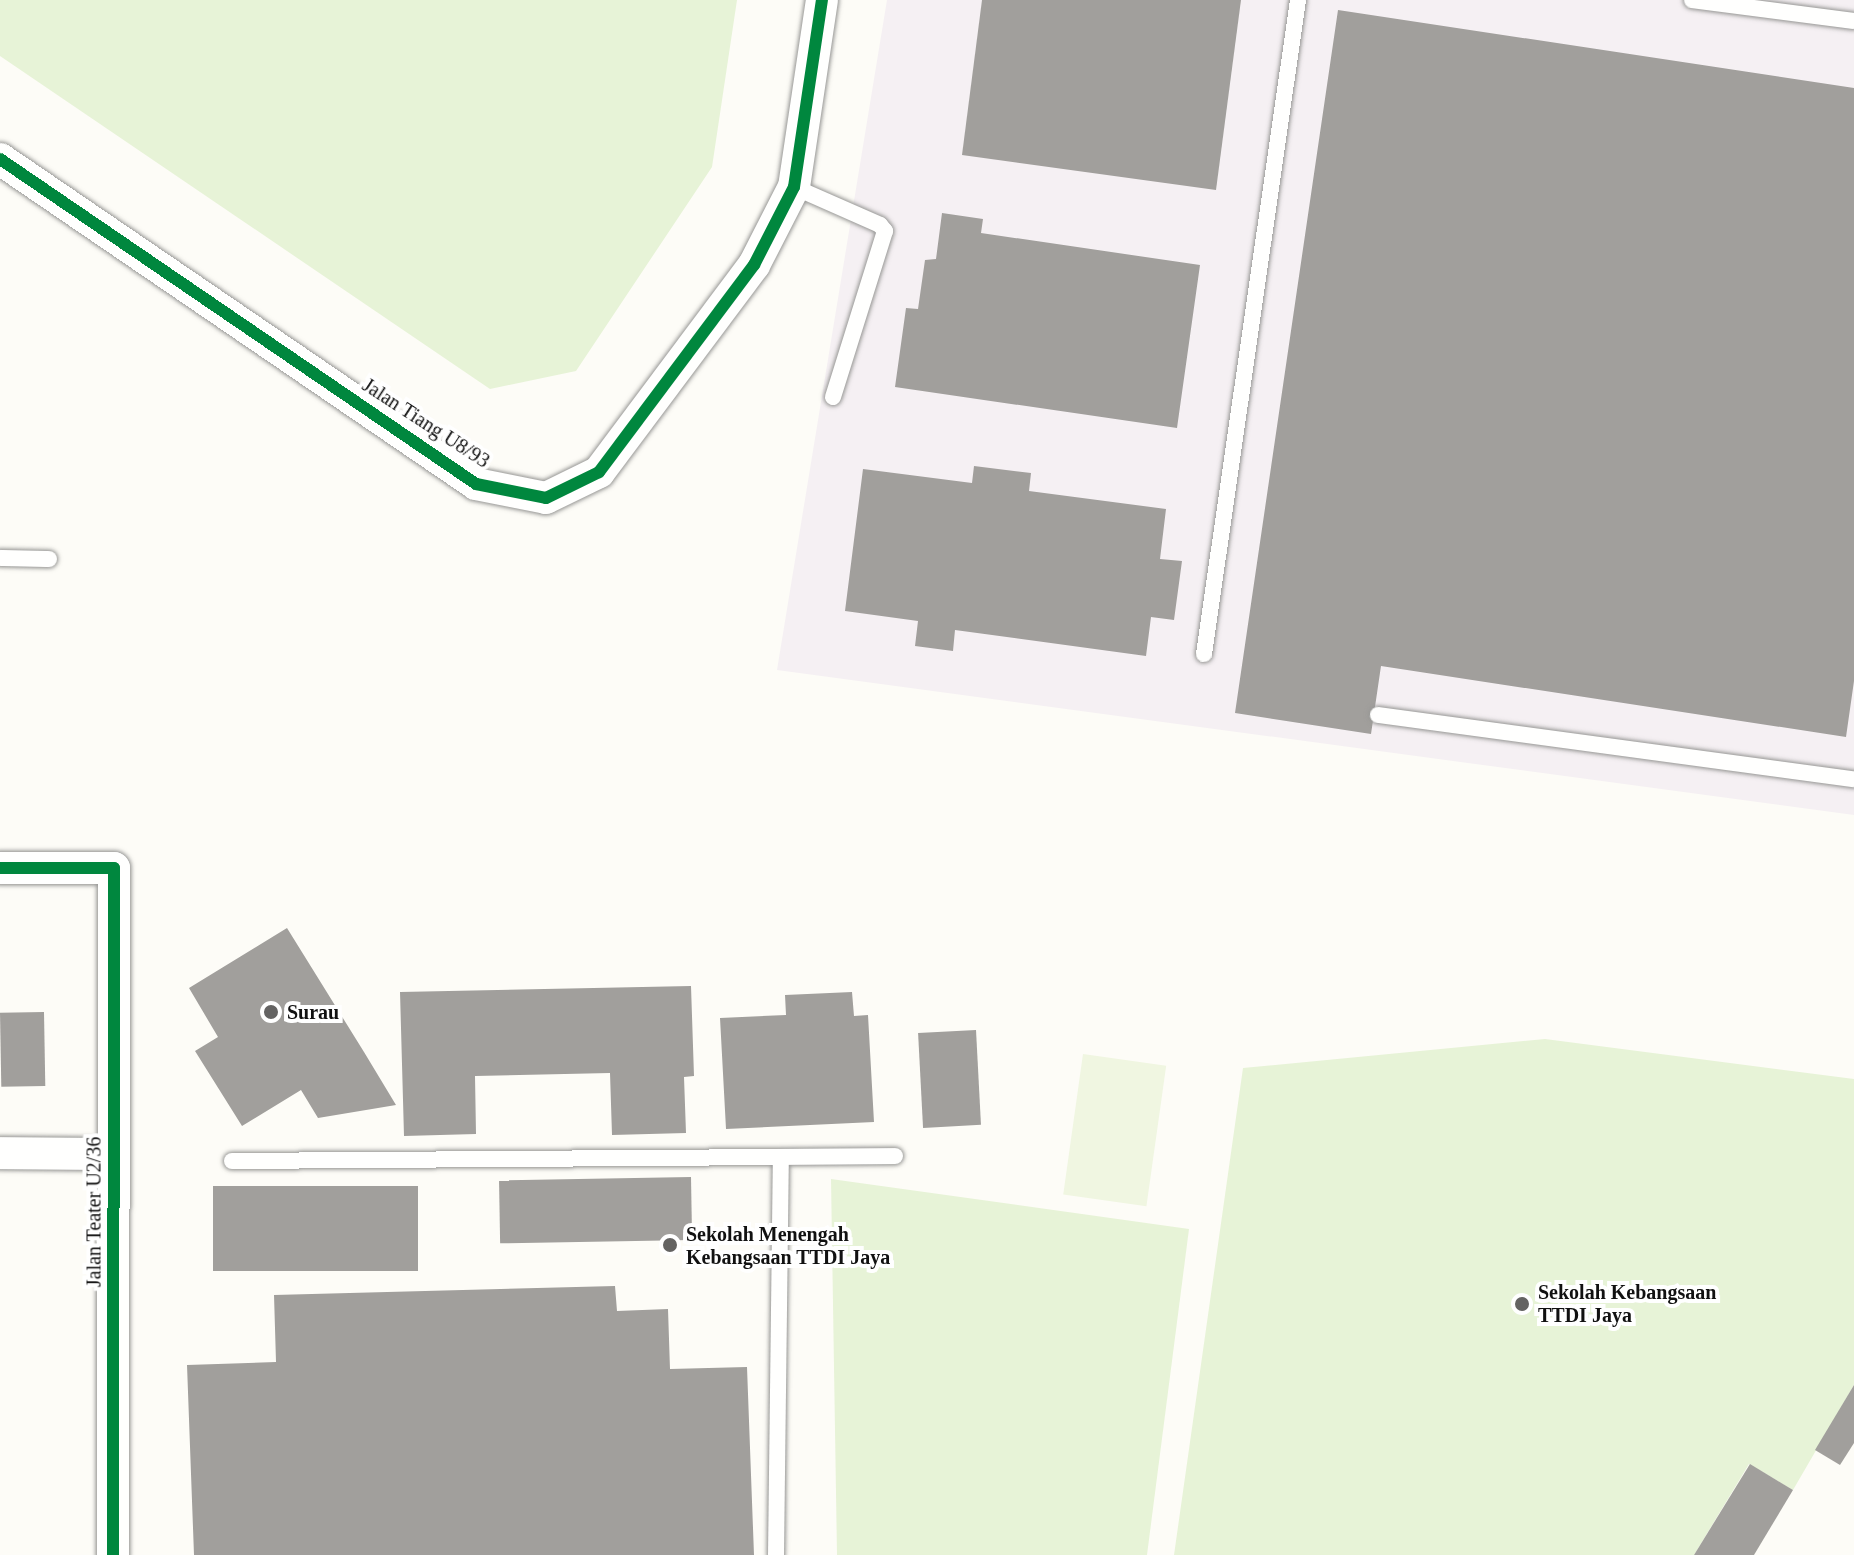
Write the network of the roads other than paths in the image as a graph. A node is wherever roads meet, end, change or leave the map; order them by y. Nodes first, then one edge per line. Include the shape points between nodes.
1 (822, 0) edge
2 (1298, 0) edge
3 (1692, 0) edge
4 (1854, 21) edge
5 (0, 159) edge
6 (794, 187) junction
7 (833, 397) dead end
8 (0, 558) edge
9 (49, 559) dead end
10 (1204, 654) dead end
11 (1378, 715) dead end
12 (1854, 779) edge
13 (0, 868) edge
14 (0, 1153) edge
15 (114, 1154) junction
16 (895, 1156) dead end
17 (781, 1157) junction
18 (232, 1161) dead end
19 (113, 1555) edge
20 (776, 1555) edge

1 - 6 street, Jalan Tiang U8/93
2 - 10 lane
3 - 4 lane
5 - 6 street, Jalan Tiang U8/93 via 476,484 546,498 599,472 754,265
6 - 7 lane via 885,231
8 - 9 lane
11 - 12 lane
13 - 15 street, Jalan Teater U2/36 via 114,868
14 - 15 street
15 - 19 street, Jalan Teater U2/36
16 - 17 lane
17 - 18 lane
17 - 20 lane

